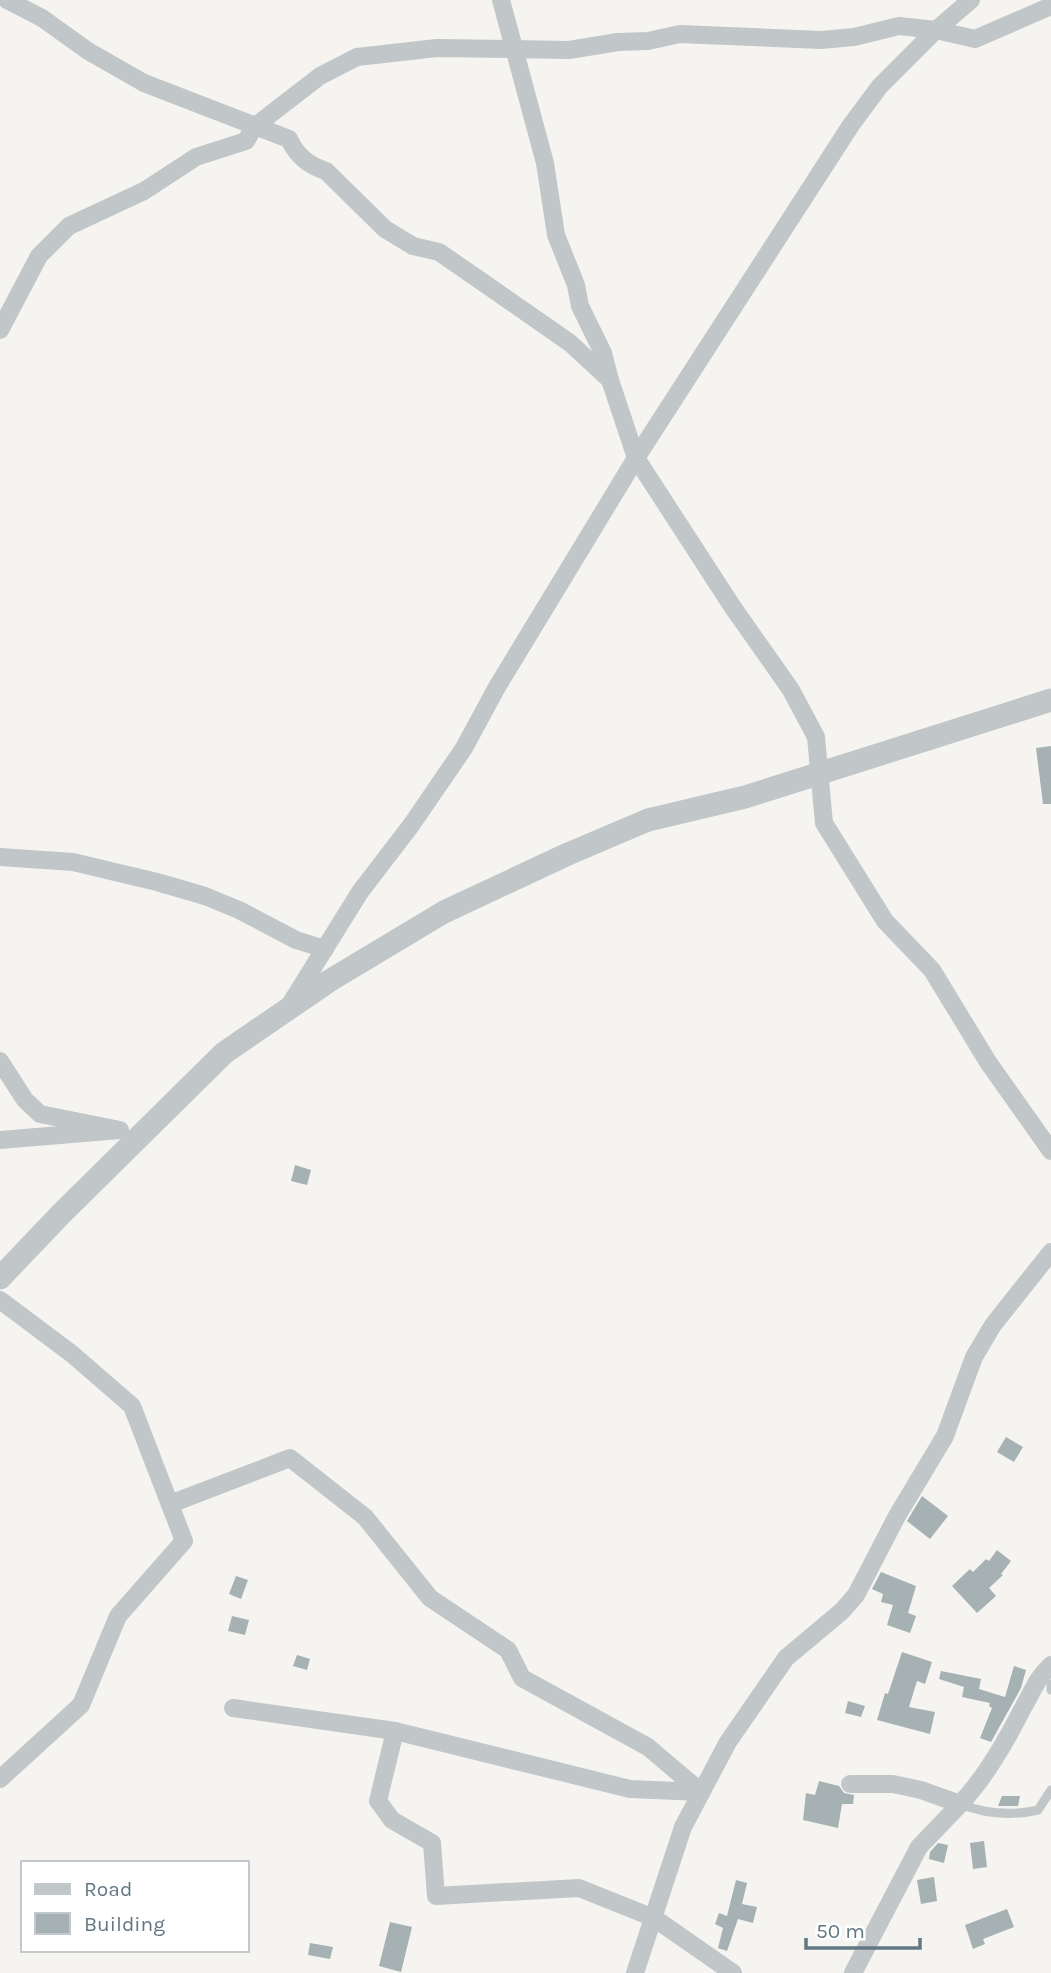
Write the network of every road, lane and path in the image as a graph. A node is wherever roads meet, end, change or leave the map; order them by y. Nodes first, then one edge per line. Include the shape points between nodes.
1 (7, 0) edge
2 (501, 0) edge
3 (971, 0) edge
4 (1051, 6) edge
5 (936, 30) junction
6 (513, 49) junction
7 (254, 127) junction
8 (0, 330) edge
9 (610, 380) junction
10 (636, 458) junction
11 (1051, 699) edge
12 (820, 773) junction
13 (0, 857) edge
14 (325, 949) junction
15 (287, 1009) junction
16 (0, 1061) edge
17 (120, 1130) junction
18 (145, 1130) junction
19 (0, 1140) edge
20 (1051, 1151) edge
21 (1051, 1252) edge
22 (0, 1278) edge
23 (0, 1300) edge
24 (170, 1504) junction
25 (1051, 1665) edge
26 (1051, 1684) edge
27 (1051, 1690) edge
28 (233, 1708) dead end
29 (395, 1731) junction
30 (0, 1779) edge
31 (850, 1784) dead end
32 (1051, 1790) edge
33 (701, 1793) junction
34 (965, 1800) junction
35 (654, 1918) junction
36 (635, 1973) edge
37 (733, 1973) edge
38 (853, 1973) edge

1 - 7 street via 144,83
2 - 6 street
3 - 5 street
4 - 5 street via 975,39
5 - 6 street via 899,26 821,40 680,34 569,50
5 - 10 street via 880,86 851,125
6 - 7 street via 437,48 357,57 320,76
6 - 9 street via 545,163 556,235
7 - 8 street via 246,141 196,157 144,191 69,226 39,256
7 - 9 street via 289,139 297,155 326,171 385,229 412,246 439,253 481,281 570,343
9 - 10 street
10 - 12 street via 791,690 816,737
10 - 14 street via 464,748 360,892
11 - 12 street
12 - 15 street via 648,820 568,853 444,912
12 - 20 street via 824,823 885,921 932,970 988,1062
13 - 14 street via 73,862 157,882 205,896
14 - 15 street
15 - 18 street via 224,1053
16 - 17 street via 24,1100 40,1114
17 - 18 street
17 - 19 street
18 - 22 street
21 - 33 street via 993,1325 974,1357 945,1436 856,1595 786,1658 728,1742
23 - 24 street via 132,1406
24 - 30 street via 184,1541 118,1616 81,1706
24 - 33 street via 290,1458 365,1517 430,1598 508,1650 522,1678 648,1746
25 - 34 street via 1037,1678 1025,1706
26 - 27 lane
28 - 29 street
29 - 33 street via 630,1789
29 - 35 street via 378,1801 392,1819 432,1843 436,1896 579,1888
31 - 34 street via 893,1784
32 - 34 lane via 1038,1810 1018,1815 978,1811
33 - 35 street via 683,1827
34 - 38 street via 919,1847
35 - 36 street
35 - 37 street

